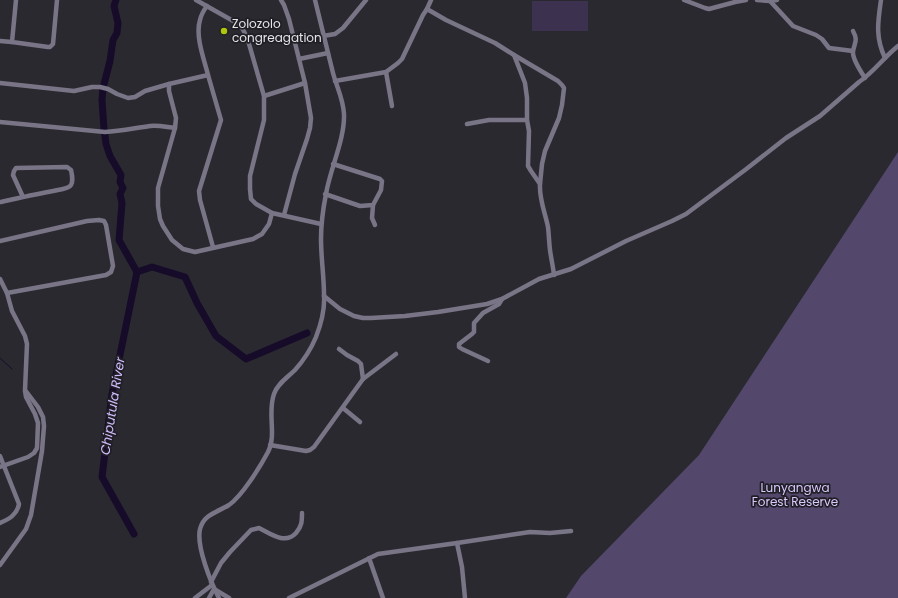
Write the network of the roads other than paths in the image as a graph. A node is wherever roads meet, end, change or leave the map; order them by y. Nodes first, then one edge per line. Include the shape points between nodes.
1 (16, 0) edge
2 (57, 0) edge
3 (196, 0) edge
4 (281, 0) edge
5 (315, 0) edge
6 (319, 0) edge
7 (366, 0) edge
8 (431, 0) edge
9 (684, 0) edge
10 (746, 0) edge
11 (757, 0) edge
12 (777, 0) edge
13 (881, 0) edge
14 (770, 1) junction
15 (207, 6) junction
16 (316, 6) junction
17 (427, 9) junction
18 (853, 31) dead end
19 (323, 36) junction
20 (0, 41) edge
21 (12, 42) junction
22 (898, 46) edge
23 (853, 51) junction
24 (328, 52) junction
25 (514, 55) junction
26 (885, 58) junction
27 (299, 59) junction
28 (386, 72) junction
29 (208, 75) junction
30 (865, 78) junction
31 (335, 81) junction
32 (0, 83) edge
33 (305, 83) junction
34 (169, 84) junction
35 (264, 96) junction
36 (392, 106) dead end
37 (527, 120) junction
38 (0, 122) edge
39 (467, 124) dead end
40 (175, 128) junction
41 (333, 164) junction
42 (540, 184) junction
43 (325, 194) junction
44 (23, 197) junction
45 (0, 201) edge
46 (373, 205) junction
47 (272, 213) junction
48 (284, 215) junction
49 (322, 224) junction
50 (375, 225) dead end
51 (0, 241) edge
52 (213, 247) junction
53 (554, 275) junction
54 (0, 279) edge
55 (7, 293) junction
56 (324, 296) junction
57 (502, 299) junction
58 (339, 349) dead end
59 (396, 354) dead end
60 (488, 361) dead end
61 (363, 378) junction
62 (25, 390) junction
63 (343, 408) junction
64 (360, 422) dead end
65 (270, 445) junction
66 (0, 456) edge
67 (2, 466) edge
68 (302, 513) dead end
69 (0, 523) edge
70 (571, 531) dead end
71 (457, 543) junction
72 (369, 558) junction
73 (0, 565) edge
74 (212, 585) junction
75 (195, 598) edge
76 (209, 598) edge
77 (219, 598) edge
78 (229, 598) edge
79 (289, 598) edge
80 (383, 598) edge
81 (465, 598) edge

1 - 21 street
2 - 21 street via 52,46
3 - 15 street
4 - 27 street via 289,19
5 - 16 street
6 - 16 street
7 - 19 street via 344,28 335,34
8 - 17 street
9 - 10 street via 710,9
11 - 14 street
12 - 14 street
13 - 26 street via 878,36
14 - 23 street via 793,26 816,35 829,48
15 - 29 street via 198,29
15 - 35 street via 242,28
16 - 19 street
17 - 25 street
17 - 28 street via 402,58
18 - 23 street via 856,39
19 - 24 street
20 - 21 street
22 - 26 street
23 - 30 street via 856,63
24 - 27 street
24 - 31 street
25 - 37 street via 525,83
25 - 42 street via 558,81 564,88 562,105 542,164
26 - 30 street
27 - 33 street
28 - 31 street
28 - 36 street
29 - 34 street
29 - 52 street via 221,120 199,192
30 - 53 street via 820,116 786,138 686,214
31 - 41 street via 342,98 344,115 343,129
32 - 34 street via 74,91 100,87 128,98
33 - 35 street
33 - 48 street via 311,118 310,128
34 - 40 street via 176,118
35 - 47 street via 264,120 250,176 250,189 256,204
37 - 39 street via 488,120
37 - 42 street via 528,166
38 - 40 street via 105,132 149,126
40 - 52 street via 158,188 160,219 172,240 183,249 195,252
41 - 43 street
41 - 46 street via 382,181 381,190
42 - 53 street via 540,200 548,228
43 - 46 street via 360,206
43 - 49 street
44 - 44 street via 69,187 71,170 67,167 16,168 13,175
44 - 45 street
46 - 50 street via 372,218
47 - 48 street
47 - 52 street via 269,224 262,234 253,240
48 - 49 street
49 - 56 street
51 - 55 street via 87,221 104,221 113,266 111,272 106,275
53 - 57 street via 539,279
54 - 55 street
55 - 62 street via 27,344
56 - 57 street via 340,309 363,318 438,312
56 - 65 street via 322,316 310,350 274,394
57 - 60 street via 499,304 483,313 474,323 474,332 459,344 462,349
58 - 61 street via 361,364
59 - 61 street
61 - 63 street
62 - 67 street via 38,423 37,448 28,457
62 - 73 street via 43,417 42,450 32,516 26,529
63 - 64 street
63 - 65 street via 310,450
65 - 74 street via 269,451 244,490 229,505 205,519 200,528 201,549
66 - 67 street
67 - 69 street via 19,504 13,516
68 - 74 street via 301,526 289,538 278,538 259,528 251,530 221,563
70 - 71 street via 530,532
71 - 72 street via 378,554
71 - 81 street
72 - 79 street
72 - 80 street
74 - 75 street
74 - 76 street
74 - 77 street
74 - 78 street

